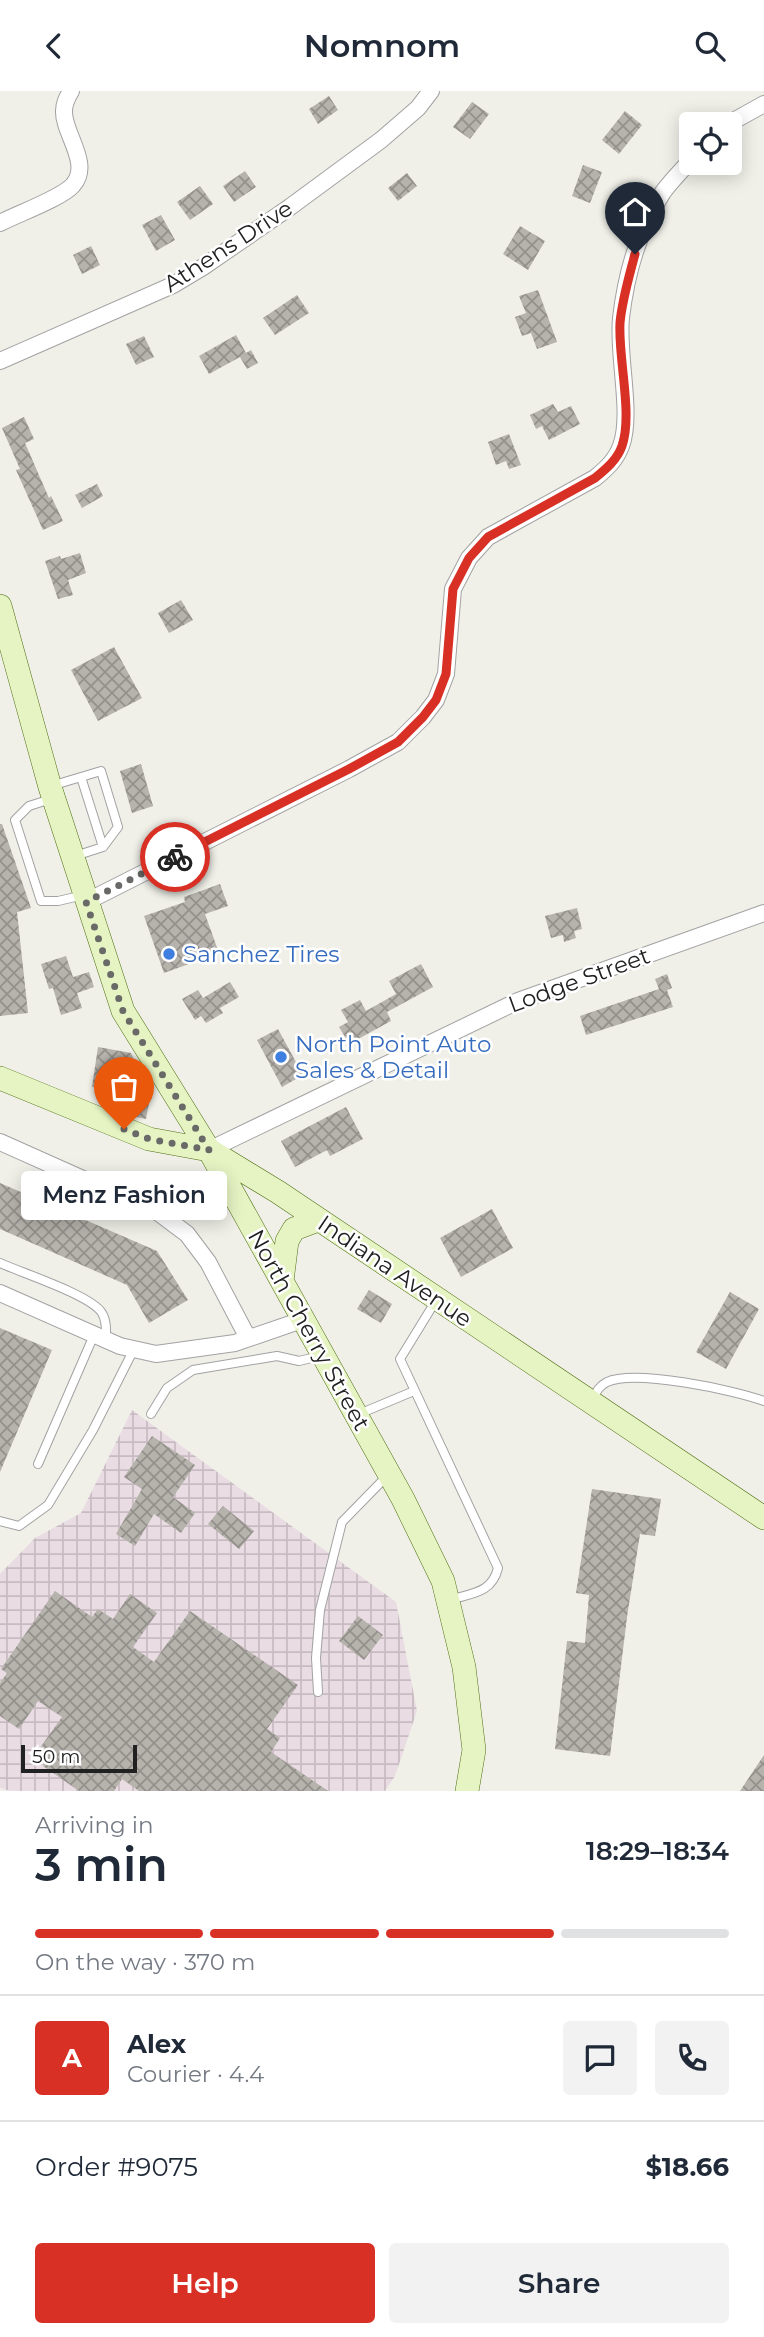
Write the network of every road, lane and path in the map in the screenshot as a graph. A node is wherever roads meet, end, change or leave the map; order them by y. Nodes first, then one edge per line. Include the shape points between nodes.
1 (71, 91) edge
2 (431, 91) edge
3 (764, 104) edge
4 (742, 116) edge
5 (679, 174) edge
6 (0, 223) edge
7 (0, 361) edge
8 (0, 606) edge
9 (81, 777) junction
10 (52, 792) junction
11 (103, 847) junction
12 (72, 857) junction
13 (85, 898) junction
14 (764, 913) edge
15 (0, 1078) edge
16 (0, 1142) edge
17 (209, 1150) junction
18 (318, 1220) junction
19 (0, 1263) edge
20 (282, 1281) junction
21 (0, 1293) edge
22 (437, 1299) junction
23 (302, 1320) junction
24 (100, 1337) junction
25 (248, 1338) junction
26 (134, 1349) junction
27 (323, 1355) junction
28 (415, 1391) junction
29 (764, 1401) edge
30 (592, 1403) junction
31 (151, 1414) dead end
32 (357, 1416) junction
33 (38, 1464) dead end
34 (389, 1474) junction
35 (764, 1518) edge
36 (0, 1521) edge
37 (448, 1601) junction
38 (318, 1692) dead end
39 (467, 1791) edge

1 - 6 street via 63,114 77,155 79,171 74,184
2 - 7 street, Athens Drive via 381,139 203,267 173,285
3 - 4 street
5 - 13 street via 643,229 632,265 620,323 622,446 610,466 595,478 488,537 469,558 453,589 446,674 423,717 398,742 349,769
8 - 10 main road, North Cherry Street
9 - 10 lane
9 - 11 lane
9 - 11 lane via 101,771 115,815 118,827
10 - 12 main road, North Cherry Street
10 - 13 lane via 15,820 31,874 41,901
11 - 12 lane
12 - 13 main road, North Cherry Street
13 - 17 main road, North Cherry Street via 123,1011
14 - 17 street, Lodge Street via 518,1000
15 - 17 main road, Indiana Avenue via 149,1139
16 - 25 street via 159,1213 187,1234 208,1262
17 - 18 main road, Indiana Avenue
17 - 20 main road, North Cherry Street
18 - 20 main road via 294,1229 287,1241
18 - 22 main road, Indiana Avenue
19 - 24 lane via 96,1306 103,1314
20 - 23 main road, North Cherry Street
21 - 24 street
22 - 28 lane via 400,1359
22 - 30 main road, Indiana Avenue
23 - 25 street
23 - 27 main road, North Cherry Street
24 - 26 street
24 - 33 lane
25 - 26 street via 156,1354
26 - 36 lane via 48,1505 19,1526
27 - 31 lane via 299,1361 276,1356 193,1370 167,1388
27 - 32 main road, North Cherry Street
28 - 32 lane
28 - 37 lane via 498,1568 489,1587
29 - 30 lane via 719,1388 642,1379 605,1383
30 - 35 main road, Indiana Avenue
32 - 34 main road, North Cherry Street
34 - 37 main road, North Cherry Street via 443,1581
34 - 38 lane via 342,1522 320,1611
37 - 39 main road, North Cherry Street via 464,1667 474,1750

